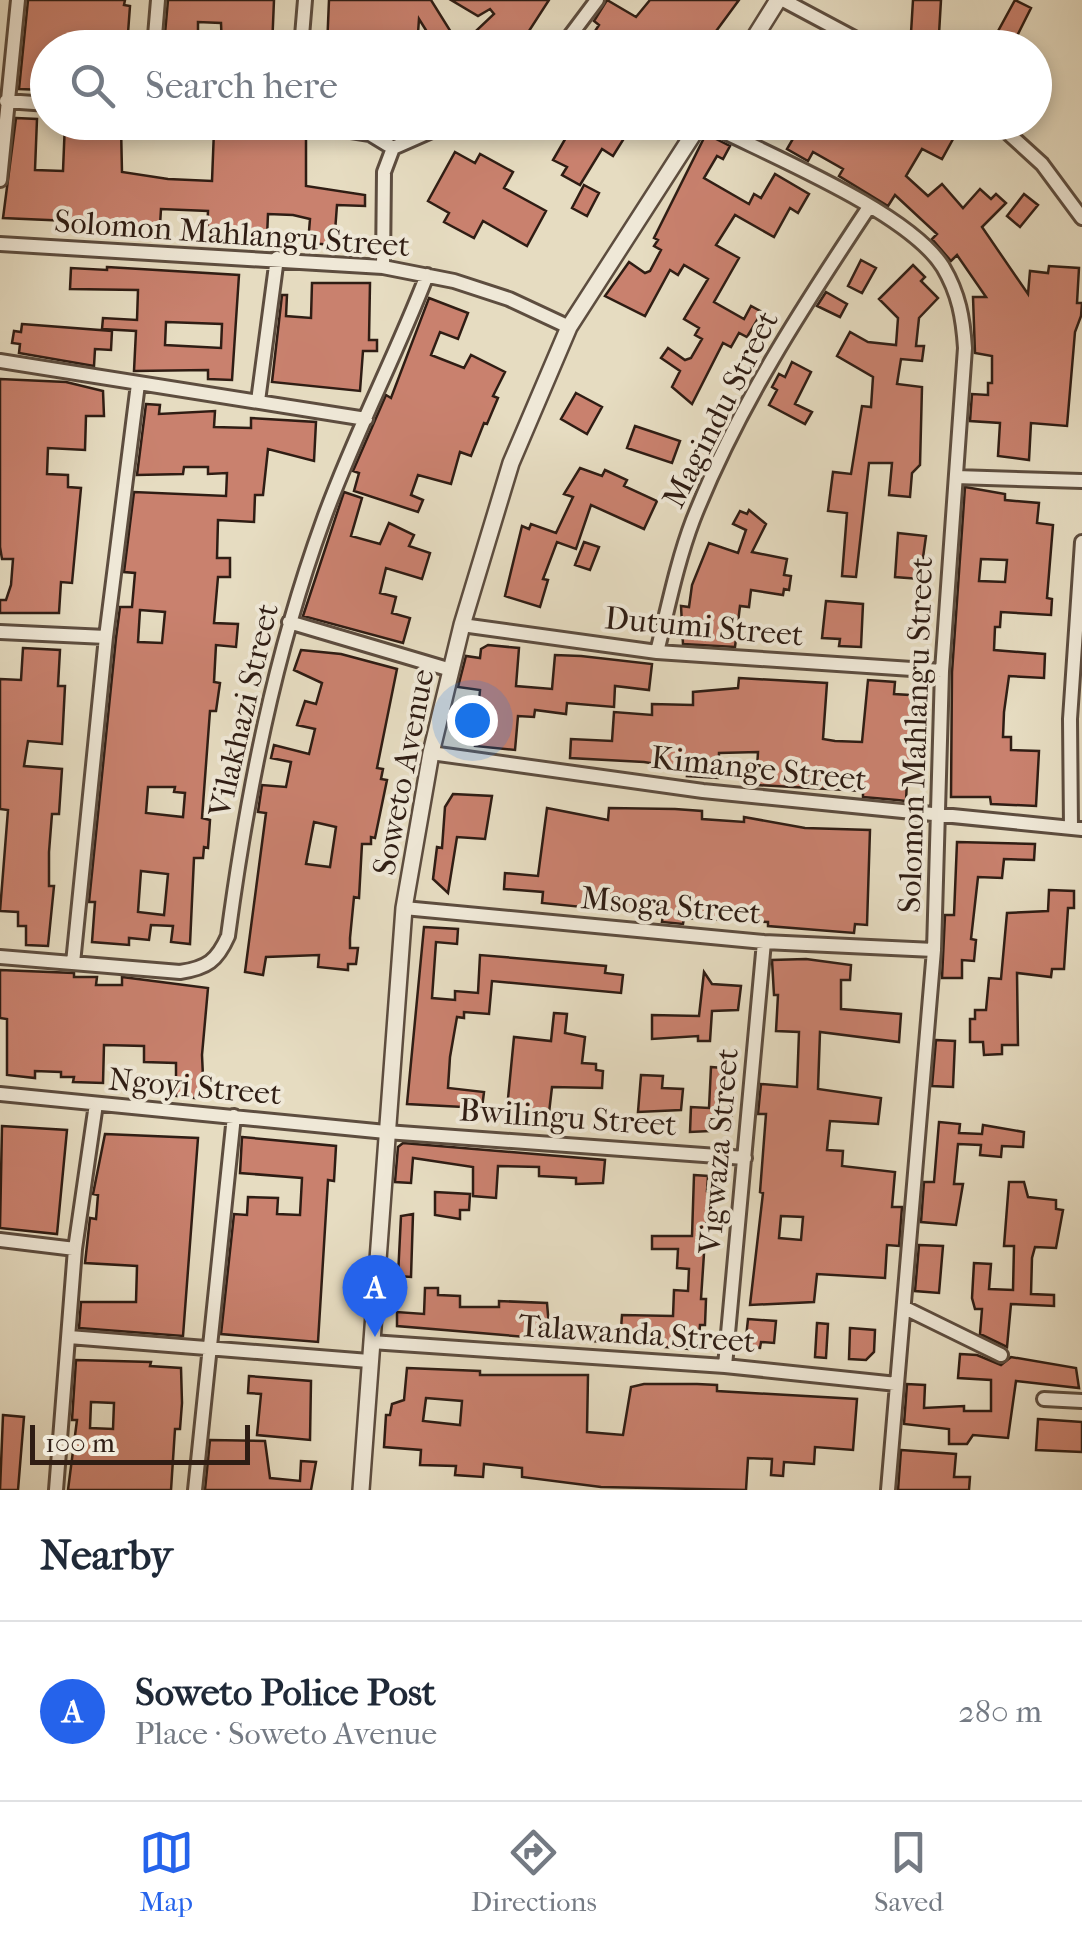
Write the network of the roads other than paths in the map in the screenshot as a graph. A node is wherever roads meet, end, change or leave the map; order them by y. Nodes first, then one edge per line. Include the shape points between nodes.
1 (18, 0) edge
2 (158, 0) edge
3 (305, 0) edge
4 (597, 0) edge
5 (780, 0) edge
6 (156, 30) edge
7 (302, 30) edge
8 (574, 30) edge
9 (760, 30) edge
10 (839, 30) edge
11 (6, 101) junction
12 (30, 103) edge
13 (380, 140) edge
14 (411, 140) edge
15 (691, 140) edge
16 (738, 140) edge
17 (1016, 140) edge
18 (393, 148) junction
19 (1, 154) edge
20 (0, 180) edge
21 (869, 207) junction
22 (1082, 218) edge
23 (0, 244) edge
24 (277, 258) junction
25 (384, 267) junction
26 (427, 275) junction
27 (569, 327) junction
28 (0, 361) edge
29 (138, 384) junction
30 (258, 400) junction
31 (366, 419) junction
32 (956, 477) junction
33 (1082, 481) edge
34 (1082, 542) edge
35 (289, 622) junction
36 (462, 625) junction
37 (0, 632) edge
38 (106, 637) junction
39 (657, 652) junction
40 (451, 670) junction
41 (942, 671) junction
42 (431, 753) junction
43 (937, 814) junction
44 (1077, 829) edge
45 (404, 908) junction
46 (764, 942) junction
47 (934, 950) junction
48 (0, 957) edge
49 (73, 963) junction
50 (0, 1094) edge
51 (96, 1104) junction
52 (234, 1116) junction
53 (386, 1132) junction
54 (745, 1158) junction
55 (0, 1240) edge
56 (75, 1249) junction
57 (904, 1308) junction
58 (68, 1336) junction
59 (371, 1342) junction
60 (210, 1348) junction
61 (1001, 1355) dead end
62 (370, 1361) junction
63 (726, 1366) junction
64 (898, 1384) junction
65 (1044, 1398) dead end
66 (1082, 1400) edge
67 (56, 1490) edge
68 (194, 1490) edge
69 (361, 1490) edge
70 (888, 1490) edge

1 - 11 street
2 - 6 street
3 - 7 street
4 - 8 street
5 - 9 street
5 - 10 street
11 - 12 street
11 - 19 street
13 - 18 street
14 - 18 street
15 - 27 street, Soweto Avenue
16 - 21 street, Solomon Mahlangu Street
17 - 22 street
18 - 25 street via 383,186
19 - 20 street
21 - 32 street, Solomon Mahlangu Street via 942,264 963,308
21 - 39 street, Magindu Street via 775,349 716,467 692,524
23 - 24 street, Solomon Mahlangu Street
24 - 25 street, Solomon Mahlangu Street
24 - 30 street
25 - 26 street, Solomon Mahlangu Street
26 - 27 street, Solomon Mahlangu Street via 509,299
26 - 31 street, Vilakhazi Street
27 - 36 street, Soweto Avenue via 511,462
28 - 29 street
29 - 30 street
29 - 38 street
30 - 31 street
31 - 35 street, Vilakhazi Street
32 - 33 street
32 - 41 street, Solomon Mahlangu Street
34 - 44 street via 1070,719
35 - 40 street
35 - 49 street, Vilakhazi Street via 262,732 228,936 218,958 180,972
36 - 39 street, Dutumi Street
36 - 40 street, Soweto Avenue
37 - 38 street
38 - 49 street
39 - 41 street, Dutumi Street
40 - 42 street, Soweto Avenue
41 - 43 street, Solomon Mahlangu Street
42 - 43 street, Kimange Street via 685,789
42 - 45 street, Soweto Avenue
43 - 44 street, Kimange Street
43 - 47 street, Solomon Mahlangu Street
45 - 46 street, Msoga Street
45 - 53 street, Soweto Avenue
46 - 47 street, Msoga Street
46 - 54 street, Vigwaza Street
47 - 57 street, Solomon Mahlangu Street
48 - 49 street, Vilakhazi Street
50 - 51 street, Ngoyi Street
51 - 52 street, Ngoyi Street
51 - 56 street
52 - 53 street, Ngoyi Street
52 - 60 street
53 - 54 street, Bwilingu Street
53 - 59 street, Soweto Avenue
54 - 63 street, Vigwaza Street
55 - 56 street
56 - 58 street
57 - 61 street
57 - 64 street, Solomon Mahlangu Street
58 - 60 street
58 - 67 street
59 - 62 street, Soweto Avenue
59 - 63 street, Talawanda Street
60 - 62 street
60 - 68 street
62 - 69 street, Soweto Avenue
63 - 64 street, Talawanda Street
64 - 70 street, Solomon Mahlangu Street
65 - 66 street

